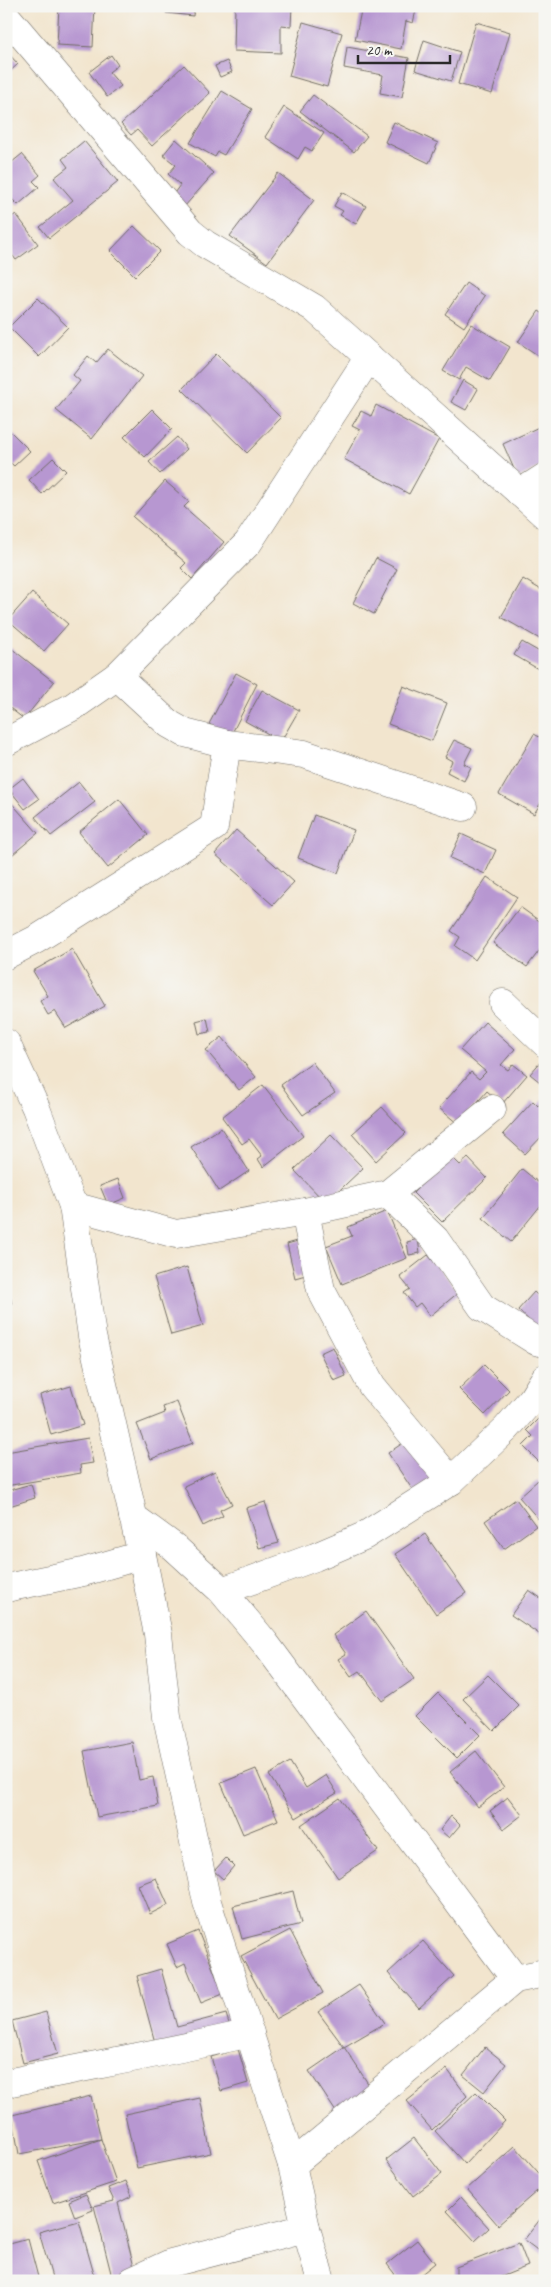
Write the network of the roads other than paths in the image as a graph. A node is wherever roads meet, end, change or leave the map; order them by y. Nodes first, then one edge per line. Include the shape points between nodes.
1 (6, 16) edge
2 (369, 357) junction
3 (545, 477) edge
4 (520, 493) junction
5 (545, 515) edge
6 (117, 676) junction
7 (6, 742) edge
8 (227, 744) junction
9 (463, 807) dead end
10 (6, 955) edge
11 (503, 1003) dead end
12 (6, 1042) edge
13 (545, 1043) edge
14 (492, 1109) dead end
15 (388, 1194) junction
16 (73, 1206) junction
17 (305, 1212) junction
18 (545, 1343) edge
19 (541, 1395) edge
20 (451, 1481) junction
21 (133, 1517) junction
22 (142, 1555) junction
23 (6, 1588) edge
24 (222, 1591) junction
25 (545, 1973) edge
26 (514, 1979) junction
27 (250, 2033) junction
28 (6, 2083) edge
29 (292, 2164) junction
30 (306, 2228) junction
31 (132, 2281) edge
32 (321, 2281) edge

1 - 2 street via 190,232 314,308
2 - 4 street
2 - 6 street via 248,543
3 - 4 street
4 - 5 street
6 - 7 street via 74,706
6 - 8 street via 169,724 185,733
8 - 9 street via 304,754
8 - 10 street via 214,827 37,939
11 - 13 street
12 - 16 street via 36,1108
14 - 15 street
15 - 17 street
15 - 18 street via 435,1239 482,1306 536,1341
16 - 17 street via 176,1234
16 - 21 street via 92,1336
17 - 20 street via 321,1290 372,1386
19 - 20 street
20 - 24 street via 364,1536
21 - 22 street
21 - 24 street via 174,1547
22 - 23 street via 84,1572
22 - 27 street via 158,1634 167,1717 208,1902
24 - 26 street via 265,1643
25 - 26 street
26 - 29 street
27 - 28 street
27 - 29 street
29 - 30 street
30 - 31 street via 171,2263
30 - 32 street

